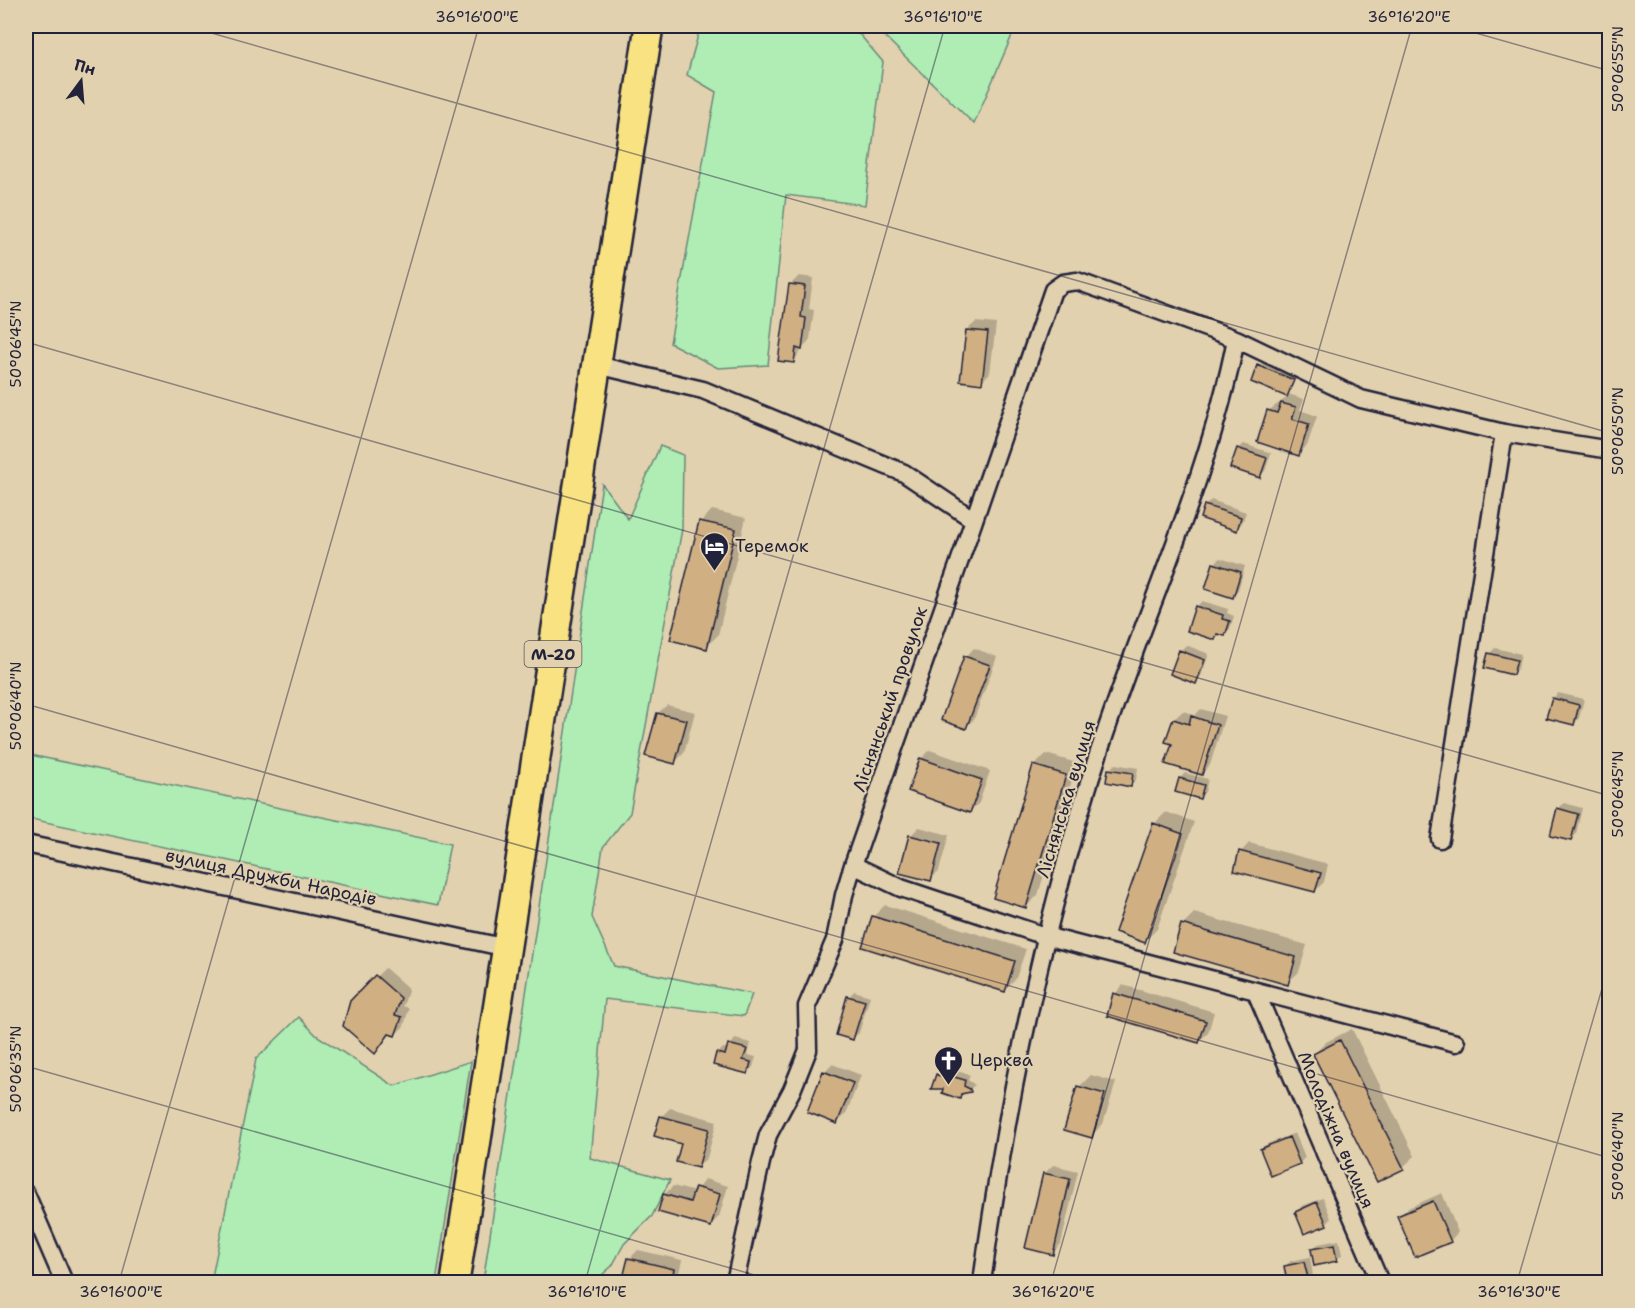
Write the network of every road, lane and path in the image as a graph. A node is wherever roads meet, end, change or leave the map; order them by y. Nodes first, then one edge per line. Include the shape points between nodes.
1 (649, 26) edge
2 (1236, 339) junction
3 (597, 365) junction
4 (1504, 433) junction
5 (1610, 450) edge
6 (974, 520) junction
7 (1440, 839) dead end
8 (26, 844) edge
9 (853, 865) junction
10 (1046, 936) junction
11 (507, 948) junction
12 (1256, 992) junction
13 (1456, 1043) dead end
14 (26, 1194) edge
15 (64, 1282) edge
16 (455, 1282) edge
17 (735, 1282) edge
18 (982, 1282) edge
19 (1380, 1282) edge

1 - 3 highway, М-20
2 - 4 street via 1361,399
2 - 6 street, Ліснянський провулок via 1077,281 1063,283 1053,291
2 - 10 street, Ліснянська вулиця via 1224,400 1102,741
3 - 6 street via 704,390 904,473
3 - 11 highway, М-20
4 - 5 street
4 - 7 street
6 - 9 street, Ліснянський провулок
8 - 11 street, вулиця Дружби Народів
9 - 10 street via 901,888
9 - 17 street, Ліснянський провулок via 835,940 807,1006 808,1050 768,1135 760,1162
10 - 12 street
10 - 18 street, Ліснянська вулиця via 993,1204
11 - 16 highway, М-20
12 - 13 street
12 - 19 street, Молодіжна вулиця
14 - 15 street

